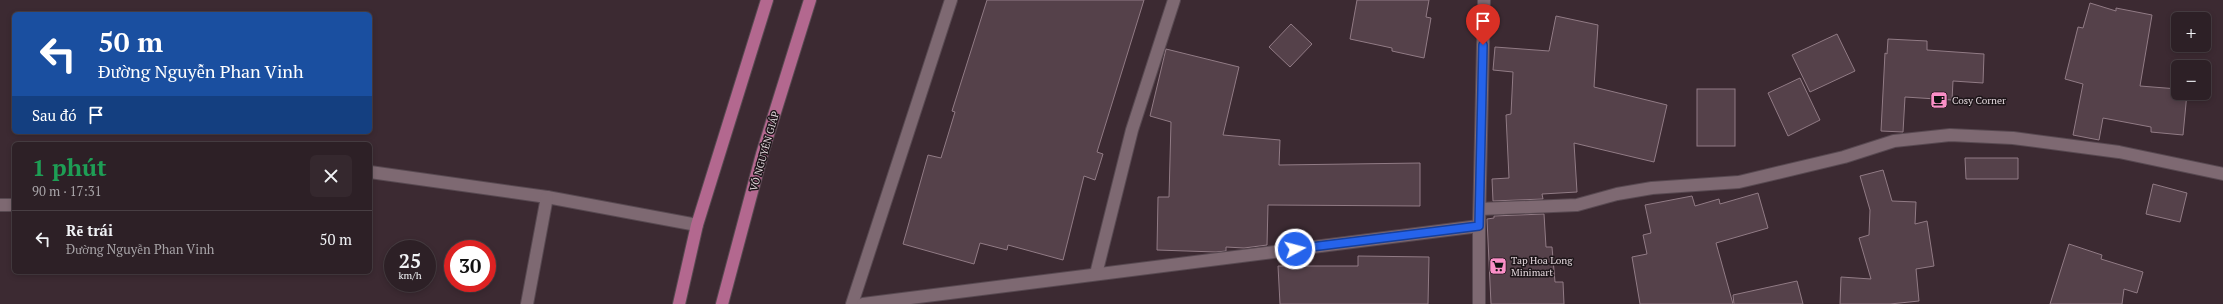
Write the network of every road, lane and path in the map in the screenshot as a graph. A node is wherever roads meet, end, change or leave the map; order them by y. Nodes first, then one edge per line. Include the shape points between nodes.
1 (766, 0) edge
2 (810, 0) edge
3 (951, 0) edge
4 (1174, 0) edge
5 (1484, 0) edge
6 (372, 172) edge
7 (2223, 174) edge
8 (547, 197) junction
9 (0, 205) edge
10 (12, 206) edge
11 (1480, 209) junction
12 (697, 225) junction
13 (1479, 226) junction
14 (1096, 274) junction
15 (527, 304) edge
16 (679, 304) edge
17 (722, 304) edge
18 (852, 304) edge
19 (863, 304) edge
20 (1479, 304) edge

1 - 12 main road
2 - 17 main road, VÕ NGUYÊN GIÁP via 762,154
3 - 18 street
4 - 14 street via 1132,130
5 - 11 street
6 - 8 street
7 - 11 street via 2119,152 2013,138 1950,135 1894,141 1844,157 1739,182 1652,188 1577,204
8 - 12 street
8 - 15 street
9 - 10 street
11 - 13 street
12 - 16 main road
13 - 14 street
13 - 20 street
14 - 19 street

